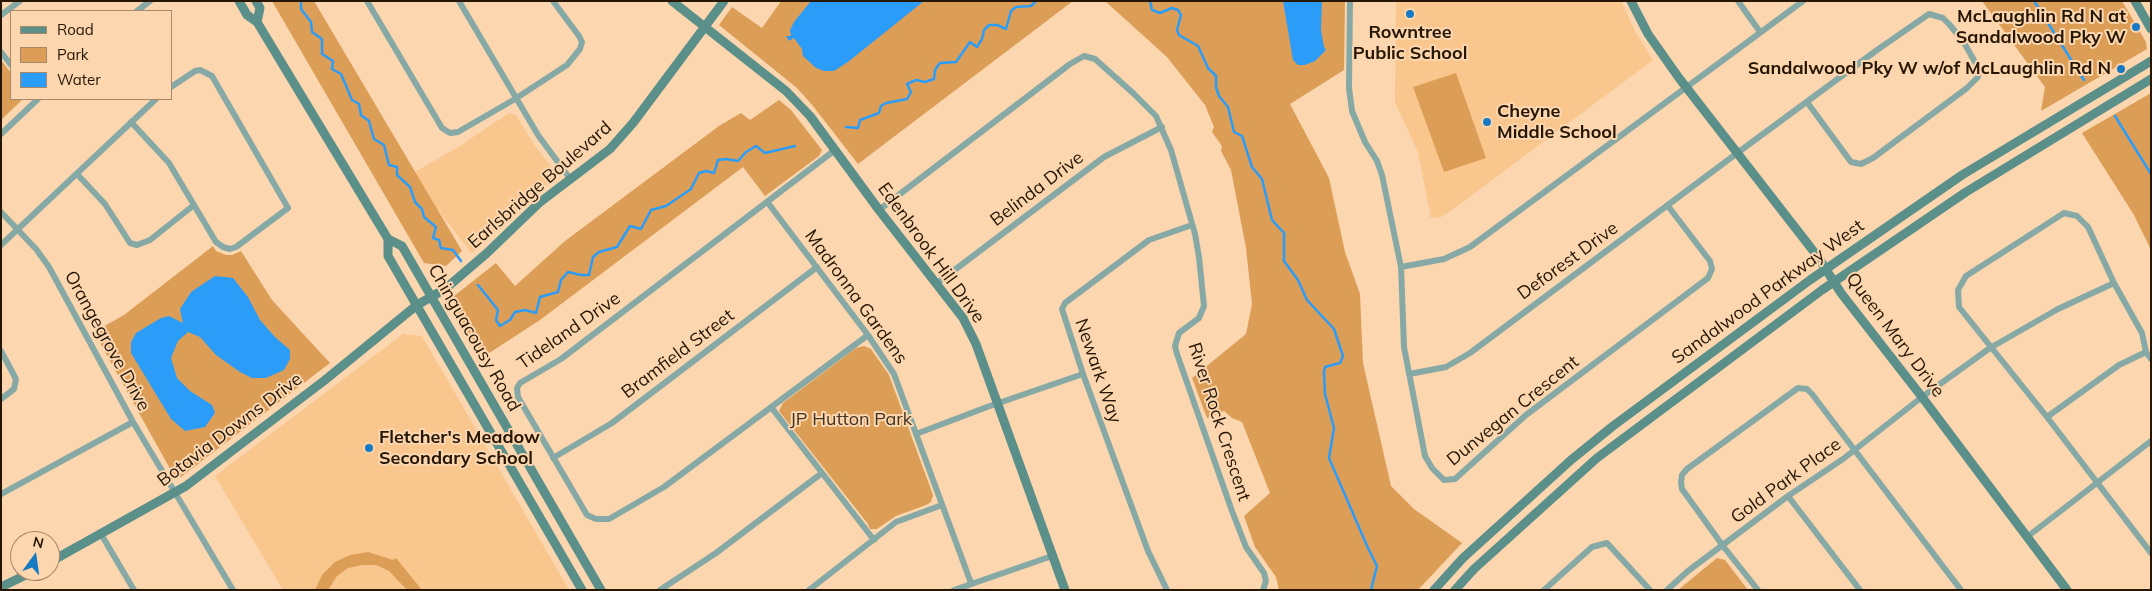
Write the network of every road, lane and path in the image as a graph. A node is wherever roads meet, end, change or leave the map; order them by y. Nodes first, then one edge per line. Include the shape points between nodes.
1 (20, 1) edge
2 (150, 1) edge
3 (239, 1) edge
4 (256, 1) edge
5 (367, 1) edge
6 (459, 1) edge
7 (553, 1) edge
8 (672, 1) edge
9 (724, 1) edge
10 (1350, 1) edge
11 (1631, 1) edge
12 (1738, 1) edge
13 (1803, 1) edge
14 (2136, 1) edge
15 (138, 10) edge
16 (1, 15) edge
17 (257, 22) junction
18 (705, 27) junction
19 (2151, 29) edge
20 (1760, 32) junction
21 (1, 52) edge
22 (2151, 61) edge
23 (10, 64) edge
24 (2151, 79) edge
25 (172, 86) edge
26 (1686, 88) junction
27 (515, 99) junction
28 (37, 100) edge
29 (155, 100) edge
30 (1807, 102) junction
31 (131, 122) junction
32 (1162, 127) junction
33 (1, 134) edge
34 (835, 150) junction
35 (1736, 153) junction
36 (76, 174) junction
37 (570, 180) junction
38 (768, 203) junction
39 (194, 205) junction
40 (1668, 206) junction
41 (879, 210) junction
42 (1, 212) edge
43 (1192, 225) junction
44 (18, 229) junction
45 (388, 238) junction
46 (1, 245) edge
47 (817, 267) junction
48 (1401, 267) junction
49 (1825, 269) junction
50 (1834, 282) junction
51 (2114, 283) junction
52 (936, 284) junction
53 (430, 297) junction
54 (417, 305) junction
55 (868, 335) junction
56 (1990, 348) junction
57 (1, 351) edge
58 (2146, 352) junction
59 (2151, 359) edge
60 (1083, 374) junction
61 (1409, 374) junction
62 (1922, 397) junction
63 (1, 399) edge
64 (998, 403) junction
65 (771, 407) junction
66 (2047, 417) junction
67 (133, 422) junction
68 (916, 434) junction
69 (2151, 441) edge
70 (1855, 449) junction
71 (553, 458) junction
72 (822, 473) junction
73 (2097, 483) junction
74 (175, 492) junction
75 (1, 494) edge
76 (1788, 496) junction
77 (942, 505) junction
78 (101, 534) junction
79 (2027, 536) junction
80 (874, 540) junction
81 (1723, 546) junction
82 (2151, 552) edge
83 (1052, 556) junction
84 (60, 557) edge
85 (13, 581) edge
86 (971, 583) junction
87 (1, 587) edge
88 (134, 590) edge
89 (234, 590) edge
90 (582, 590) edge
91 (601, 590) edge
92 (660, 590) edge
93 (809, 590) edge
94 (954, 590) edge
95 (1065, 590) edge
96 (1167, 590) edge
97 (1263, 590) edge
98 (1434, 590) edge
99 (1455, 590) edge
100 (1544, 590) edge
101 (1650, 590) edge
102 (1667, 590) edge
103 (1758, 590) edge
104 (1860, 590) edge
105 (1961, 590) edge
106 (2067, 590) edge

1 - 16 street
2 - 15 street
3 - 17 main road, Chinguacousy Road via 247,15
4 - 17 main road, Chinguacousy Road via 260,8
5 - 27 street via 442,128 450,133 458,132
6 - 27 street
7 - 27 street via 579,36 582,42 580,49 567,65
8 - 18 main road, Edenbrook Hill Drive
9 - 18 main road, Earlsbridge Boulevard
10 - 48 street, Dunvegan Crescent via 1349,88 1352,111 1382,175
11 - 26 main road, Queen Mary Drive via 1654,44
12 - 20 street
13 - 20 street
14 - 19 main road
17 - 45 main road, Chinguacousy Road
18 - 34 main road, Edenbrook Hill Drive via 786,91
18 - 37 main road, Earlsbridge Boulevard via 633,123 610,149
20 - 26 street
21 - 23 street
22 - 49 main road, Sandalwood Parkway West via 1962,175
24 - 50 main road, Sandalwood Parkway West via 1973,187
25 - 39 street via 194,71 207,72 212,76 288,208 230,249 216,242
26 - 35 main road, Queen Mary Drive
26 - 48 street via 1470,247 1444,259
27 - 37 street
28 - 33 street
29 - 31 street
30 - 30 street, Deforest Drive via 1851,162 1861,164 1967,88 1978,77 1979,69 1950,24 1929,14
30 - 35 street, Deforest Drive
31 - 36 street
31 - 39 street via 163,155
32 - 41 street, River Rock Crescent via 1133,92 1095,58 1084,56
32 - 43 street, River Rock Crescent
32 - 52 street, Belinda Drive via 1104,157
34 - 38 street, Tideland Drive
34 - 41 main road, Edenbrook Hill Drive
35 - 40 street, Deforest Drive
35 - 49 main road, Queen Mary Drive
36 - 39 street via 106,204 130,243 137,245 150,240
36 - 44 street
37 - 53 main road, Earlsbridge Boulevard via 539,203 473,265
38 - 47 street, Madronna Gardens
38 - 71 street, Tideland Drive via 562,359 520,383 518,397
40 - 61 street, Deforest Drive via 1470,353 1446,367
40 - 61 street, Dunvegan Crescent via 1710,261 1712,269 1708,278 1526,415 1455,479 1444,480 1425,456
41 - 52 main road, Edenbrook Hill Drive
42 - 44 street, Orangegrove Drive
43 - 60 street, Newark Way via 1149,240 1065,303 1062,313
43 - 97 street, River Rock Crescent via 1204,306 1199,318 1179,333 1175,346 1246,547 1264,572
44 - 46 street
44 - 67 street, Orangegrove Drive via 49,267
45 - 53 main road, Chinguacousy Road via 402,246
45 - 54 main road, Chinguacousy Road via 388,256
47 - 55 street, Madronna Gardens
47 - 71 street, Bramfield Street via 612,423
48 - 61 street, Dunvegan Crescent via 1404,347
49 - 50 main road, Queen Mary Drive
49 - 98 main road, Sandalwood Parkway West via 1570,460 1463,558
50 - 62 main road, Queen Mary Drive
50 - 99 main road, Sandalwood Parkway West via 1597,458
51 - 56 street, Gold Park Place via 2058,309
51 - 56 street via 2088,227 2078,216 2064,213 1966,276 1958,290 1959,306
51 - 58 street via 2142,333
52 - 64 main road, Edenbrook Hill Drive via 968,327
53 - 54 main road, Earlsbridge Boulevard
53 - 91 main road, Chinguacousy Road
54 - 74 main road, Botavia Downs Drive
54 - 90 main road, Chinguacousy Road
55 - 65 street, Tideland Drive
55 - 68 street, Madronna Gardens via 894,374
56 - 62 street, Gold Park Place
56 - 66 street
57 - 63 street via 13,372 16,385
58 - 59 street
58 - 66 street via 2119,365
60 - 64 street
60 - 96 street, Newark Way via 1148,552
62 - 70 street, Gold Park Place
62 - 79 main road, Queen Mary Drive
64 - 68 street
64 - 83 main road, Edenbrook Hill Drive
65 - 71 street, Tideland Drive via 664,487 610,519 596,519 588,514
65 - 72 street
66 - 73 street
67 - 74 street, Orangegrove Drive
67 - 75 street
68 - 77 street, Madronna Gardens
69 - 73 street
70 - 76 street, Gold Park Place
70 - 81 street via 1807,389 1798,388 1686,469 1680,482 1682,489
70 - 105 street
72 - 80 street
72 - 92 street via 716,553
73 - 79 street
73 - 82 street
74 - 78 main road, Botavia Downs Drive
74 - 89 street, Orangegrove Drive
76 - 81 street, Gold Park Place
76 - 104 street
77 - 80 street via 896,522
77 - 86 street, Madronna Gardens
78 - 84 main road, Botavia Downs Drive
78 - 88 street
79 - 106 main road, Queen Mary Drive
80 - 93 street
81 - 102 street, Gold Park Place
81 - 103 street
83 - 86 street
83 - 95 main road, Edenbrook Hill Drive
85 - 87 main road
86 - 94 street
100 - 101 street via 1592,547 1607,543

